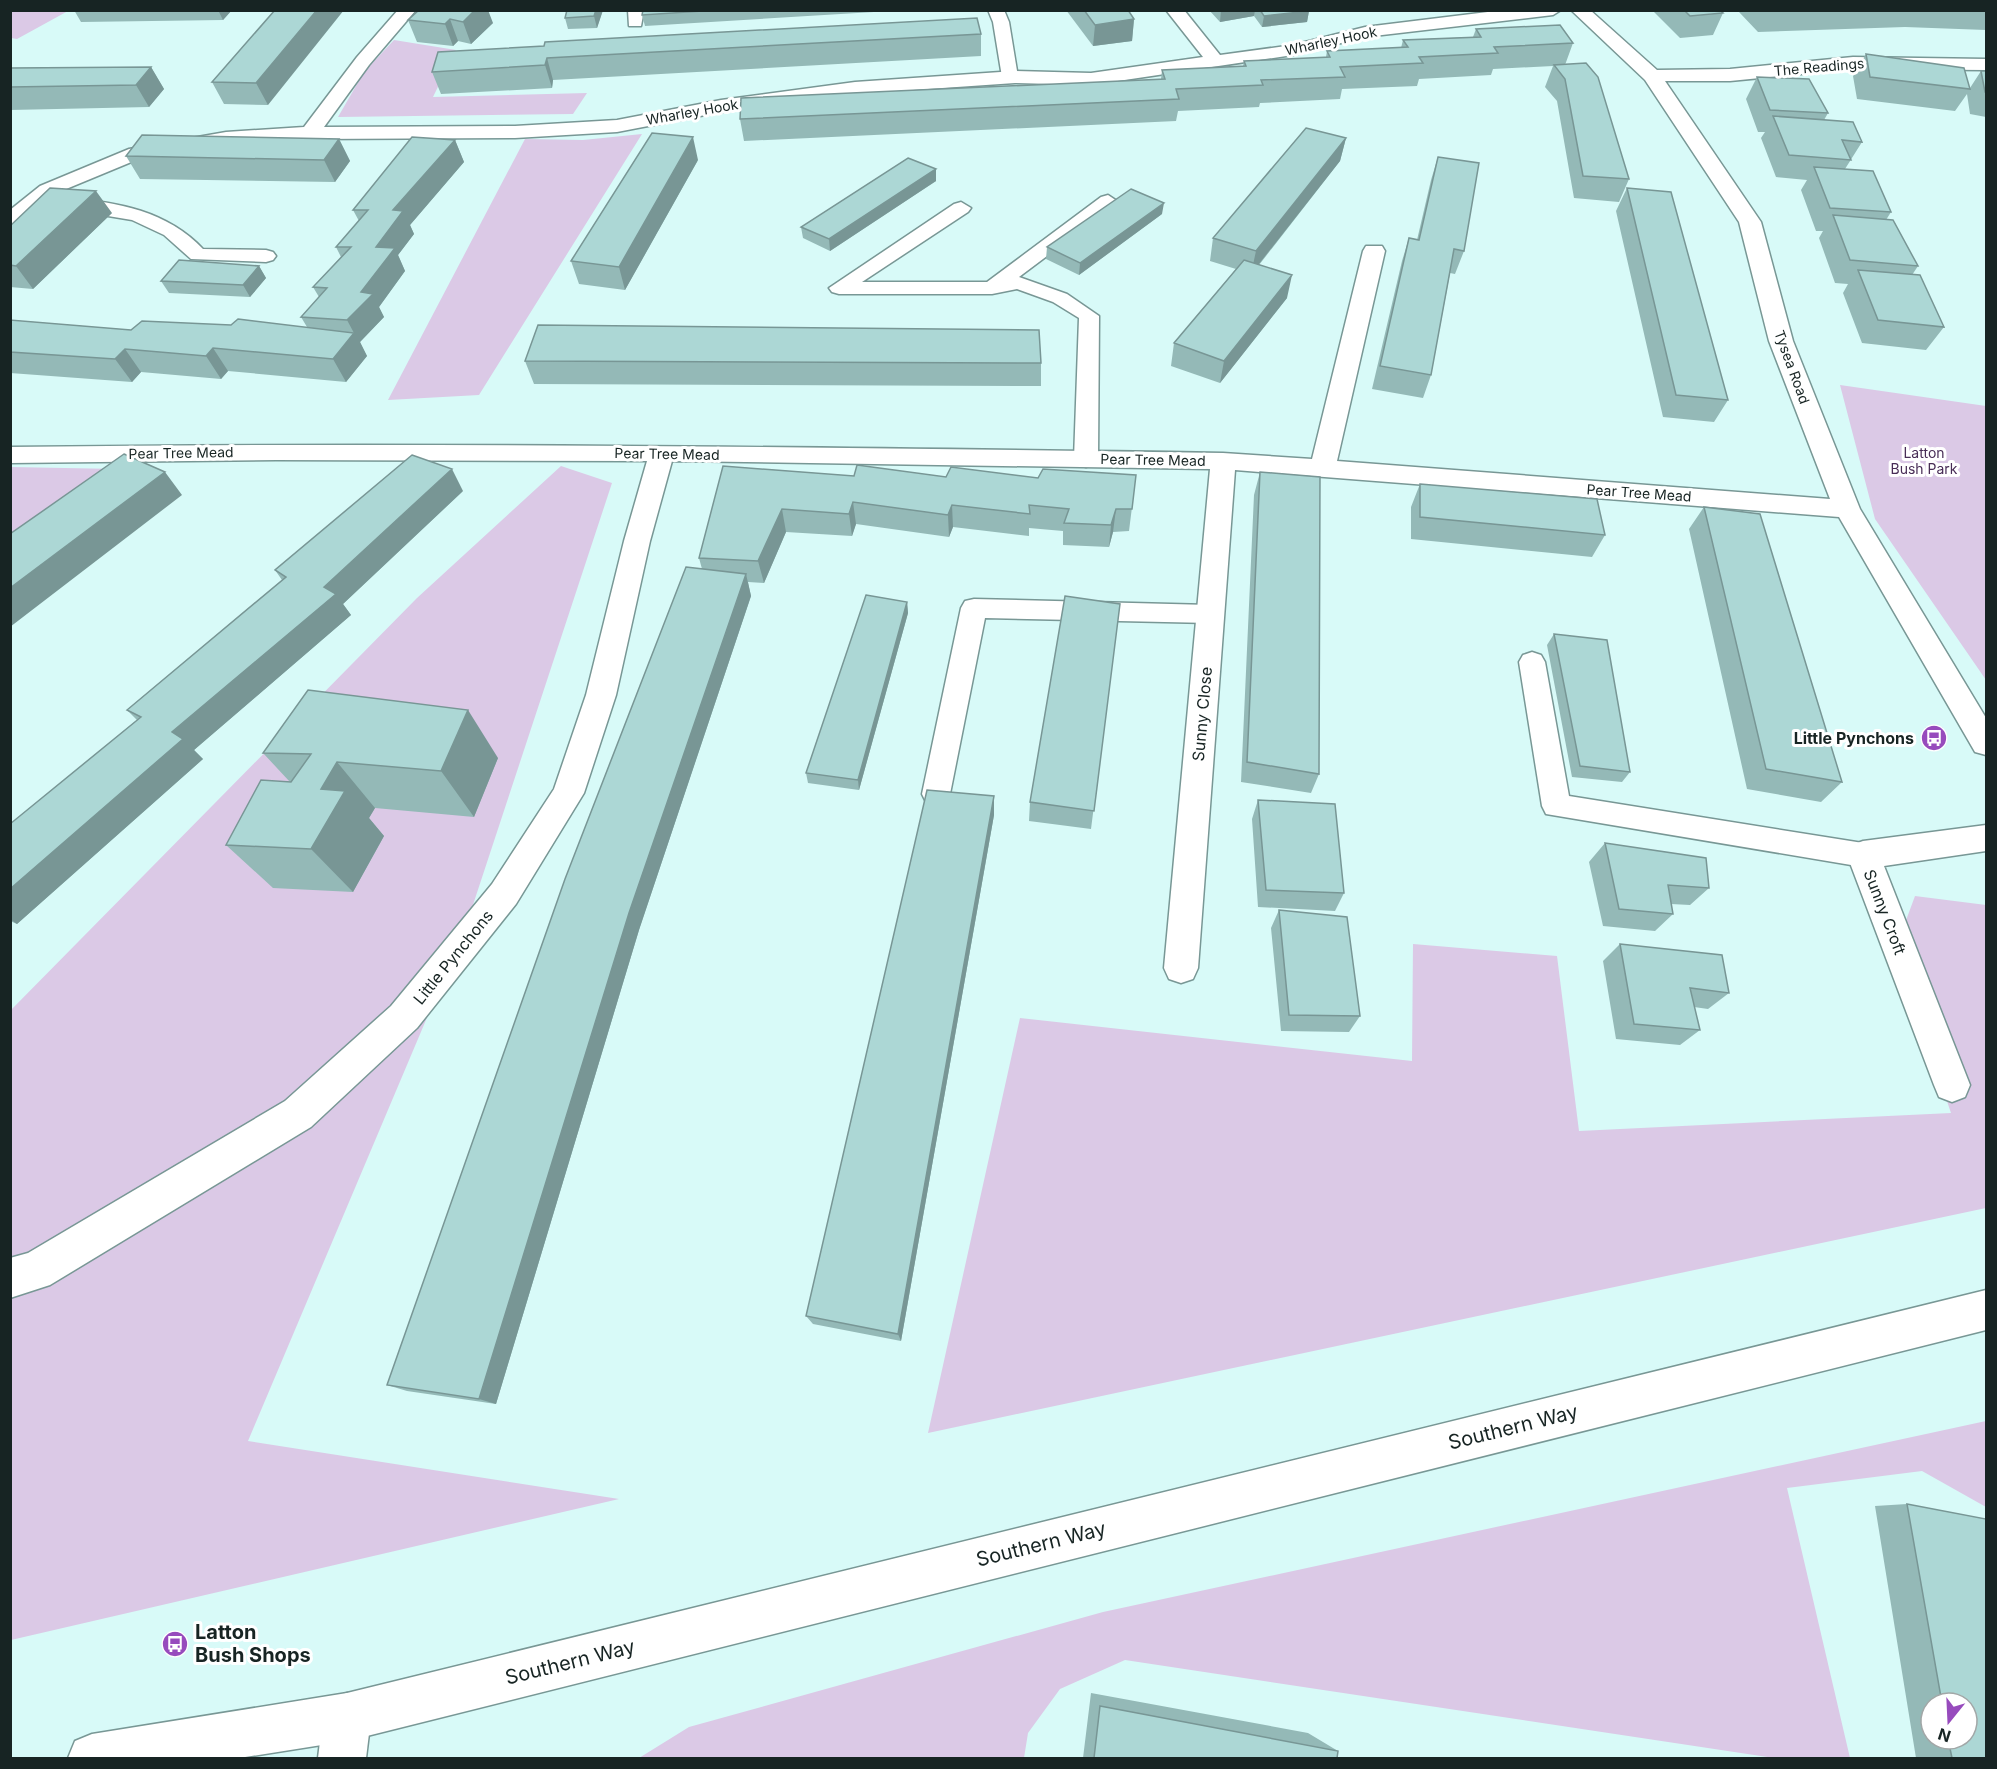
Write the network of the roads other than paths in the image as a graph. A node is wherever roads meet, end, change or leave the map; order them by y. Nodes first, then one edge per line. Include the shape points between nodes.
1 (408, 10) edge
2 (996, 10) edge
3 (1174, 10) edge
4 (1553, 10) edge
5 (1579, 10) edge
6 (1216, 62) junction
7 (1986, 64) edge
8 (1652, 76) junction
9 (1011, 77) junction
10 (310, 133) junction
11 (1108, 201) dead end
12 (33, 202) junction
13 (961, 208) dead end
14 (10, 221) edge
15 (1374, 251) dead end
16 (266, 256) dead end
17 (992, 288) junction
18 (662, 453) junction
19 (10, 455) edge
20 (1086, 459) junction
21 (1223, 461) junction
22 (1322, 469) junction
23 (1847, 509) junction
24 (1210, 614) junction
25 (1532, 662) dead end
26 (1986, 743) edge
27 (936, 794) edge
28 (1986, 838) edge
29 (1863, 855) junction
30 (1181, 968) dead end
31 (1952, 1085) dead end
32 (10, 1278) edge
33 (1986, 1310) edge
34 (345, 1738) edge
35 (92, 1758) edge

1 - 10 street via 363,61
2 - 9 lane
3 - 6 street
4 - 6 street, Wharley Hook via 1365,32 1293,50
5 - 8 street, Tysea Road
6 - 9 street, Wharley Hook via 1091,79
7 - 8 street, The Readings via 1853,63 1730,75
8 - 23 street, Tysea Road via 1749,222 1781,341
9 - 10 street, Wharley Hook via 855,88 721,106 617,126 515,132
10 - 12 street, Wharley Hook via 226,138 136,153 47,190
11 - 17 lane
12 - 14 street, Wharley Hook
12 - 16 lane via 88,206 154,219 188,241 198,255
13 - 17 lane via 839,288
15 - 22 street
17 - 20 lane via 1019,283 1060,298 1089,316
18 - 19 street, Pear Tree Mead
18 - 20 street, Pear Tree Mead
18 - 32 street, Little Pynchons via 601,696 568,793 504,894 404,1017 298,1114 36,1271
20 - 21 street, Pear Tree Mead
21 - 22 street, Pear Tree Mead
21 - 24 street, Sunny Close
22 - 23 street, Pear Tree Mead
23 - 26 street, Tysea Road
24 - 27 lane via 974,608
24 - 30 street, Sunny Close
25 - 29 lane via 1556,806
28 - 29 street, Sunny Croft
29 - 31 street, Sunny Croft
33 - 34 street, Southern Way
34 - 35 street, Southern Way

